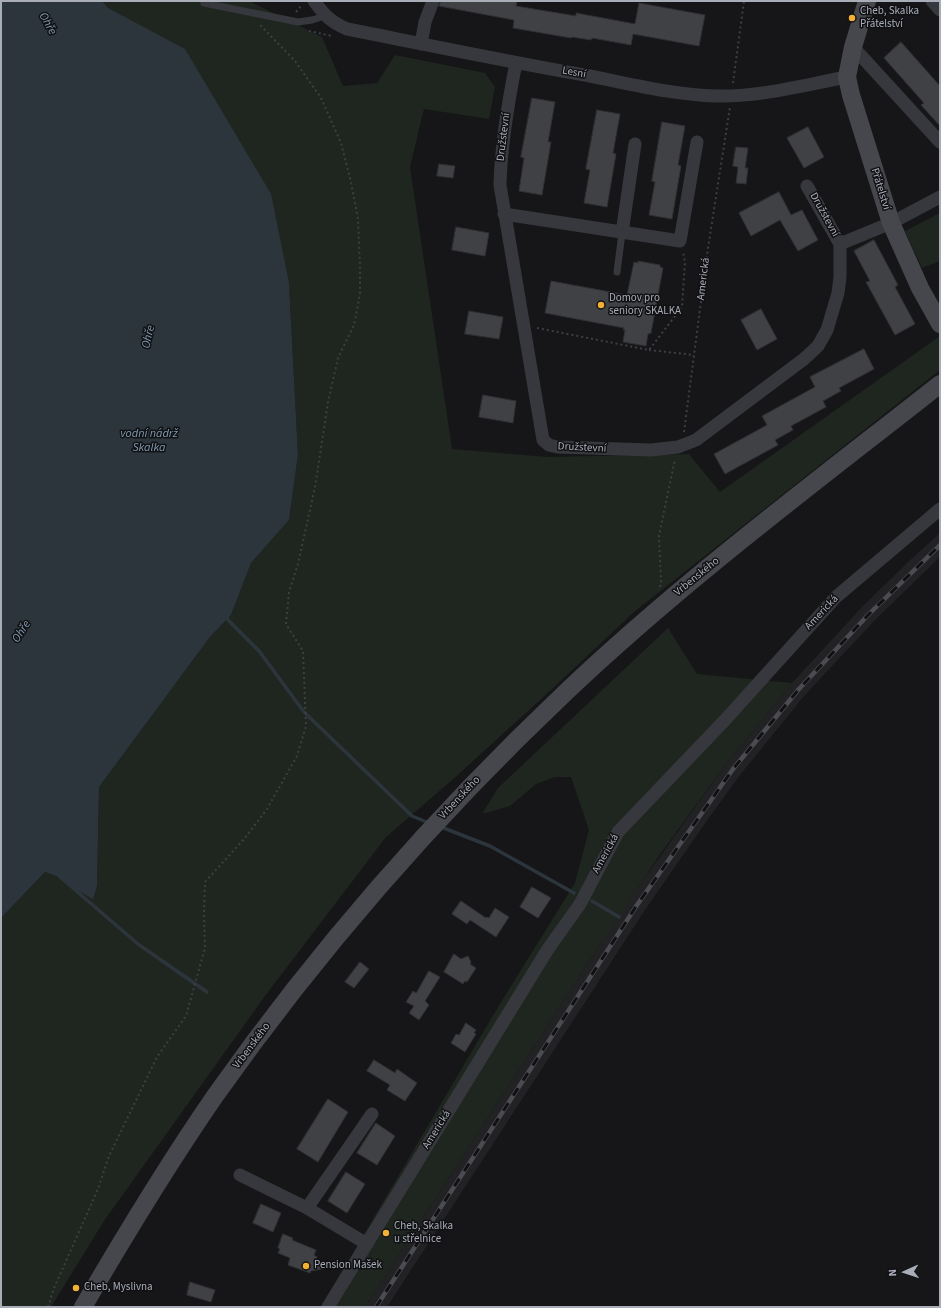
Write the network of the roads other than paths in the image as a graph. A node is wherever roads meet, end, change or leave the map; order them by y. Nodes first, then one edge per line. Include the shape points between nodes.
1 (314, 1) edge
2 (433, 1) edge
3 (867, 1) edge
4 (932, 1) edge
5 (204, 3) dead end
6 (940, 10) edge
7 (324, 16) junction
8 (421, 44) junction
9 (853, 47) junction
10 (516, 63) junction
11 (847, 77) junction
12 (697, 142) dead end
13 (940, 142) edge
14 (635, 144) dead end
15 (807, 186) dead end
16 (940, 197) edge
17 (504, 214) junction
18 (891, 223) junction
19 (622, 233) junction
20 (840, 244) junction
21 (617, 272) dead end
22 (940, 324) edge
23 (940, 384) edge
24 (940, 509) edge
25 (372, 1114) dead end
26 (240, 1175) dead end
27 (308, 1208) junction
28 (367, 1244) junction
29 (83, 1307) edge
30 (328, 1307) edge

1 - 7 street, Lesní
2 - 8 street via 425,22
3 - 9 main road, Přátelství
4 - 6 street
5 - 7 lane via 298,22
7 - 8 street, Lesní via 347,29
8 - 10 street, Lesní
9 - 11 main road, Přátelství
9 - 13 street
10 - 11 street, Lesní via 671,91 715,96 766,93
10 - 17 street, Družstevní via 500,167
11 - 18 main road, Přátelství
12 - 19 street via 680,241
14 - 19 street
15 - 20 street, Družstevní
16 - 18 street, Družstevní
17 - 19 street
17 - 20 street, Družstevní via 543,440 557,447 651,450 678,447 696,440 818,346 827,330 838,292
18 - 20 street, Družstevní
18 - 22 main road, Přátelství via 920,288
19 - 21 lane
23 - 29 main road, Vrbenského via 660,607 565,693 479,778 383,881 256,1040 214,1098 121,1242
24 - 28 street, Americká via 836,597 725,720 618,832 580,904 548,950
25 - 27 street
26 - 27 street
27 - 28 street
28 - 30 street, Americká

